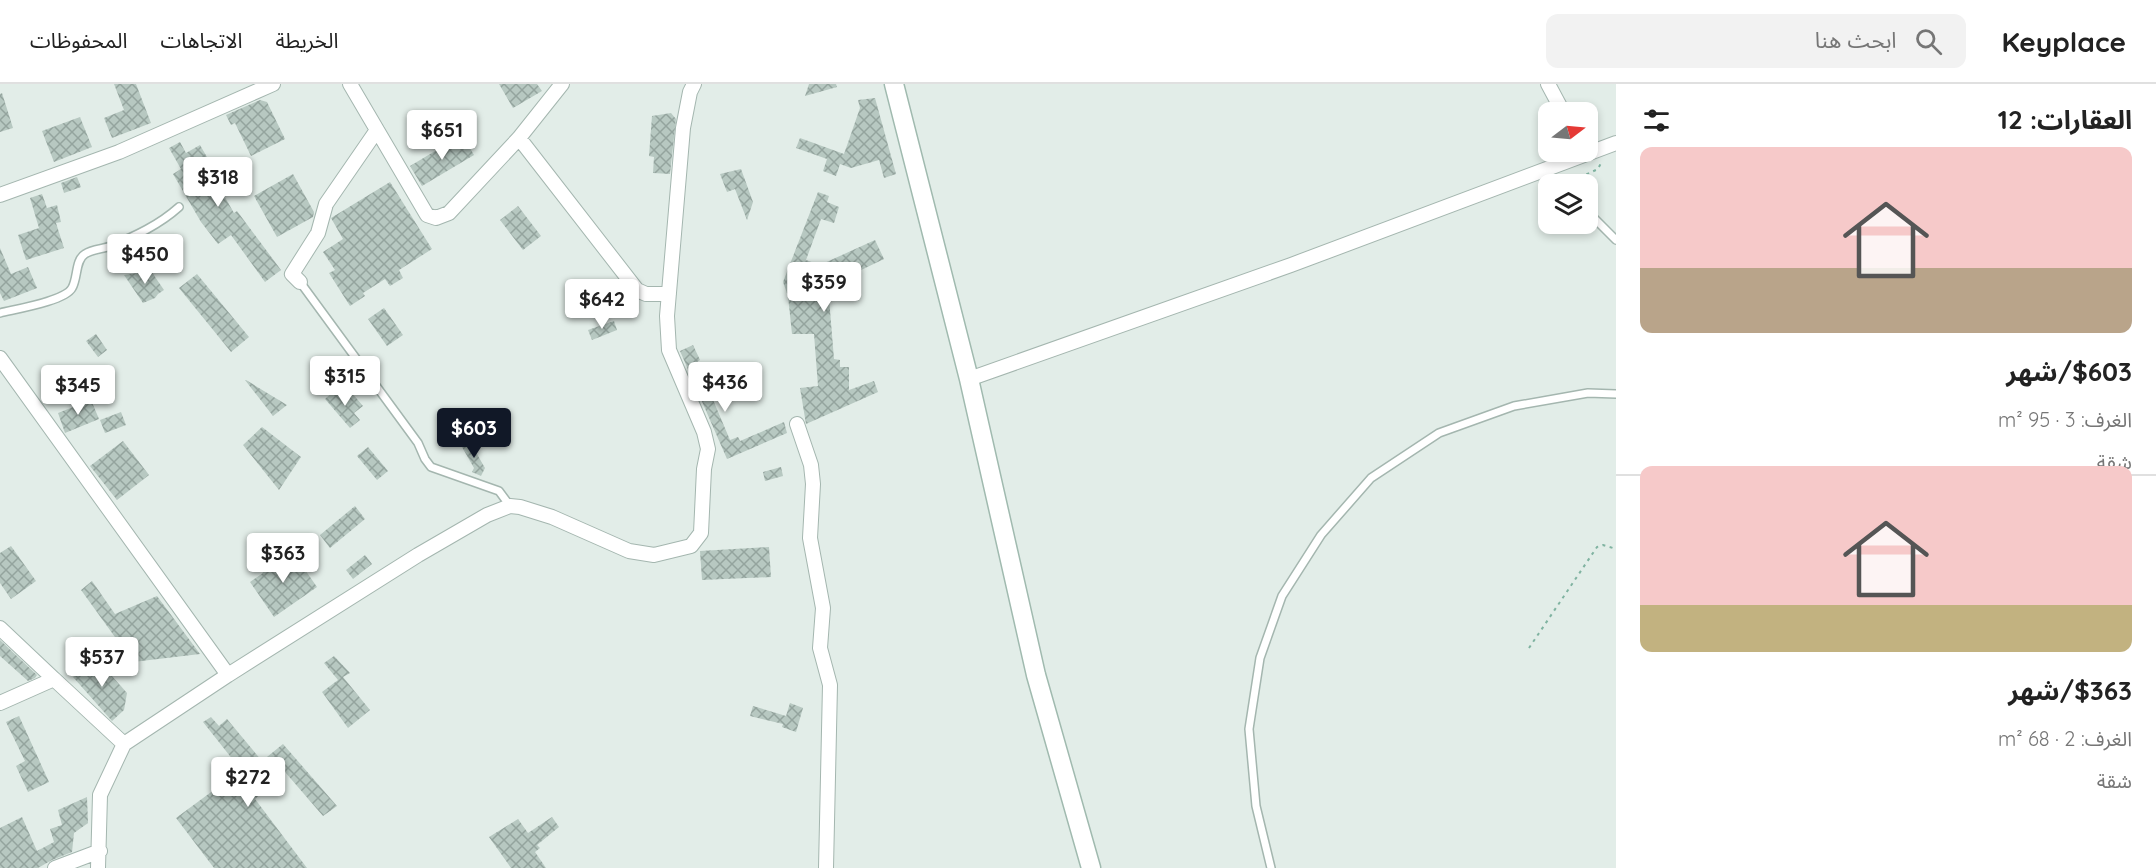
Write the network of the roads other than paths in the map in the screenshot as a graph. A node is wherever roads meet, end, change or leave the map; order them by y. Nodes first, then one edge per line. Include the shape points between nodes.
1 (273, 84) edge
2 (350, 84) edge
3 (562, 84) edge
4 (694, 84) edge
5 (894, 84) edge
6 (1548, 84) edge
7 (1558, 102) edge
8 (377, 130) junction
9 (519, 138) junction
10 (1616, 143) edge
11 (1598, 148) edge
12 (1560, 162) edge
13 (0, 195) edge
14 (179, 207) dead end
15 (1598, 222) edge
16 (1616, 240) edge
17 (300, 282) joint
18 (669, 294) junction
19 (0, 313) edge
20 (0, 358) edge
21 (969, 379) junction
22 (1616, 394) edge
23 (797, 424) dead end
24 (510, 506) junction
25 (0, 628) edge
26 (228, 675) junction
27 (54, 679) junction
28 (0, 703) edge
29 (124, 744) junction
30 (100, 851) junction
31 (55, 868) edge
32 (98, 868) edge
33 (826, 868) edge
34 (1091, 868) edge
35 (1271, 868) edge

1 - 13 street via 119,152
2 - 8 street
3 - 9 street
4 - 18 street via 683,128
5 - 21 main road
6 - 7 street
8 - 9 street via 427,215 436,218 449,213
8 - 17 street via 327,204 318,233 292,274
9 - 18 street via 637,290
10 - 11 street
12 - 21 street via 1302,261
14 - 19 lane via 152,227 85,253 72,289 61,297
15 - 16 lane
17 - 24 lane via 418,442 431,466 500,491
18 - 24 street via 669,350 708,449 701,533 691,546 654,555 630,551 552,517
20 - 26 street
21 - 34 main road via 1036,675
22 - 35 lane via 1588,393 1514,406 1438,433 1371,478 1321,535 1282,596 1260,658 1249,729 1256,806
23 - 33 street via 811,465 810,538 823,608 820,648 830,685
24 - 26 street via 486,515 418,555
25 - 27 street
26 - 29 street
27 - 28 street
27 - 29 street
29 - 30 street via 100,795
30 - 31 street
30 - 32 street

